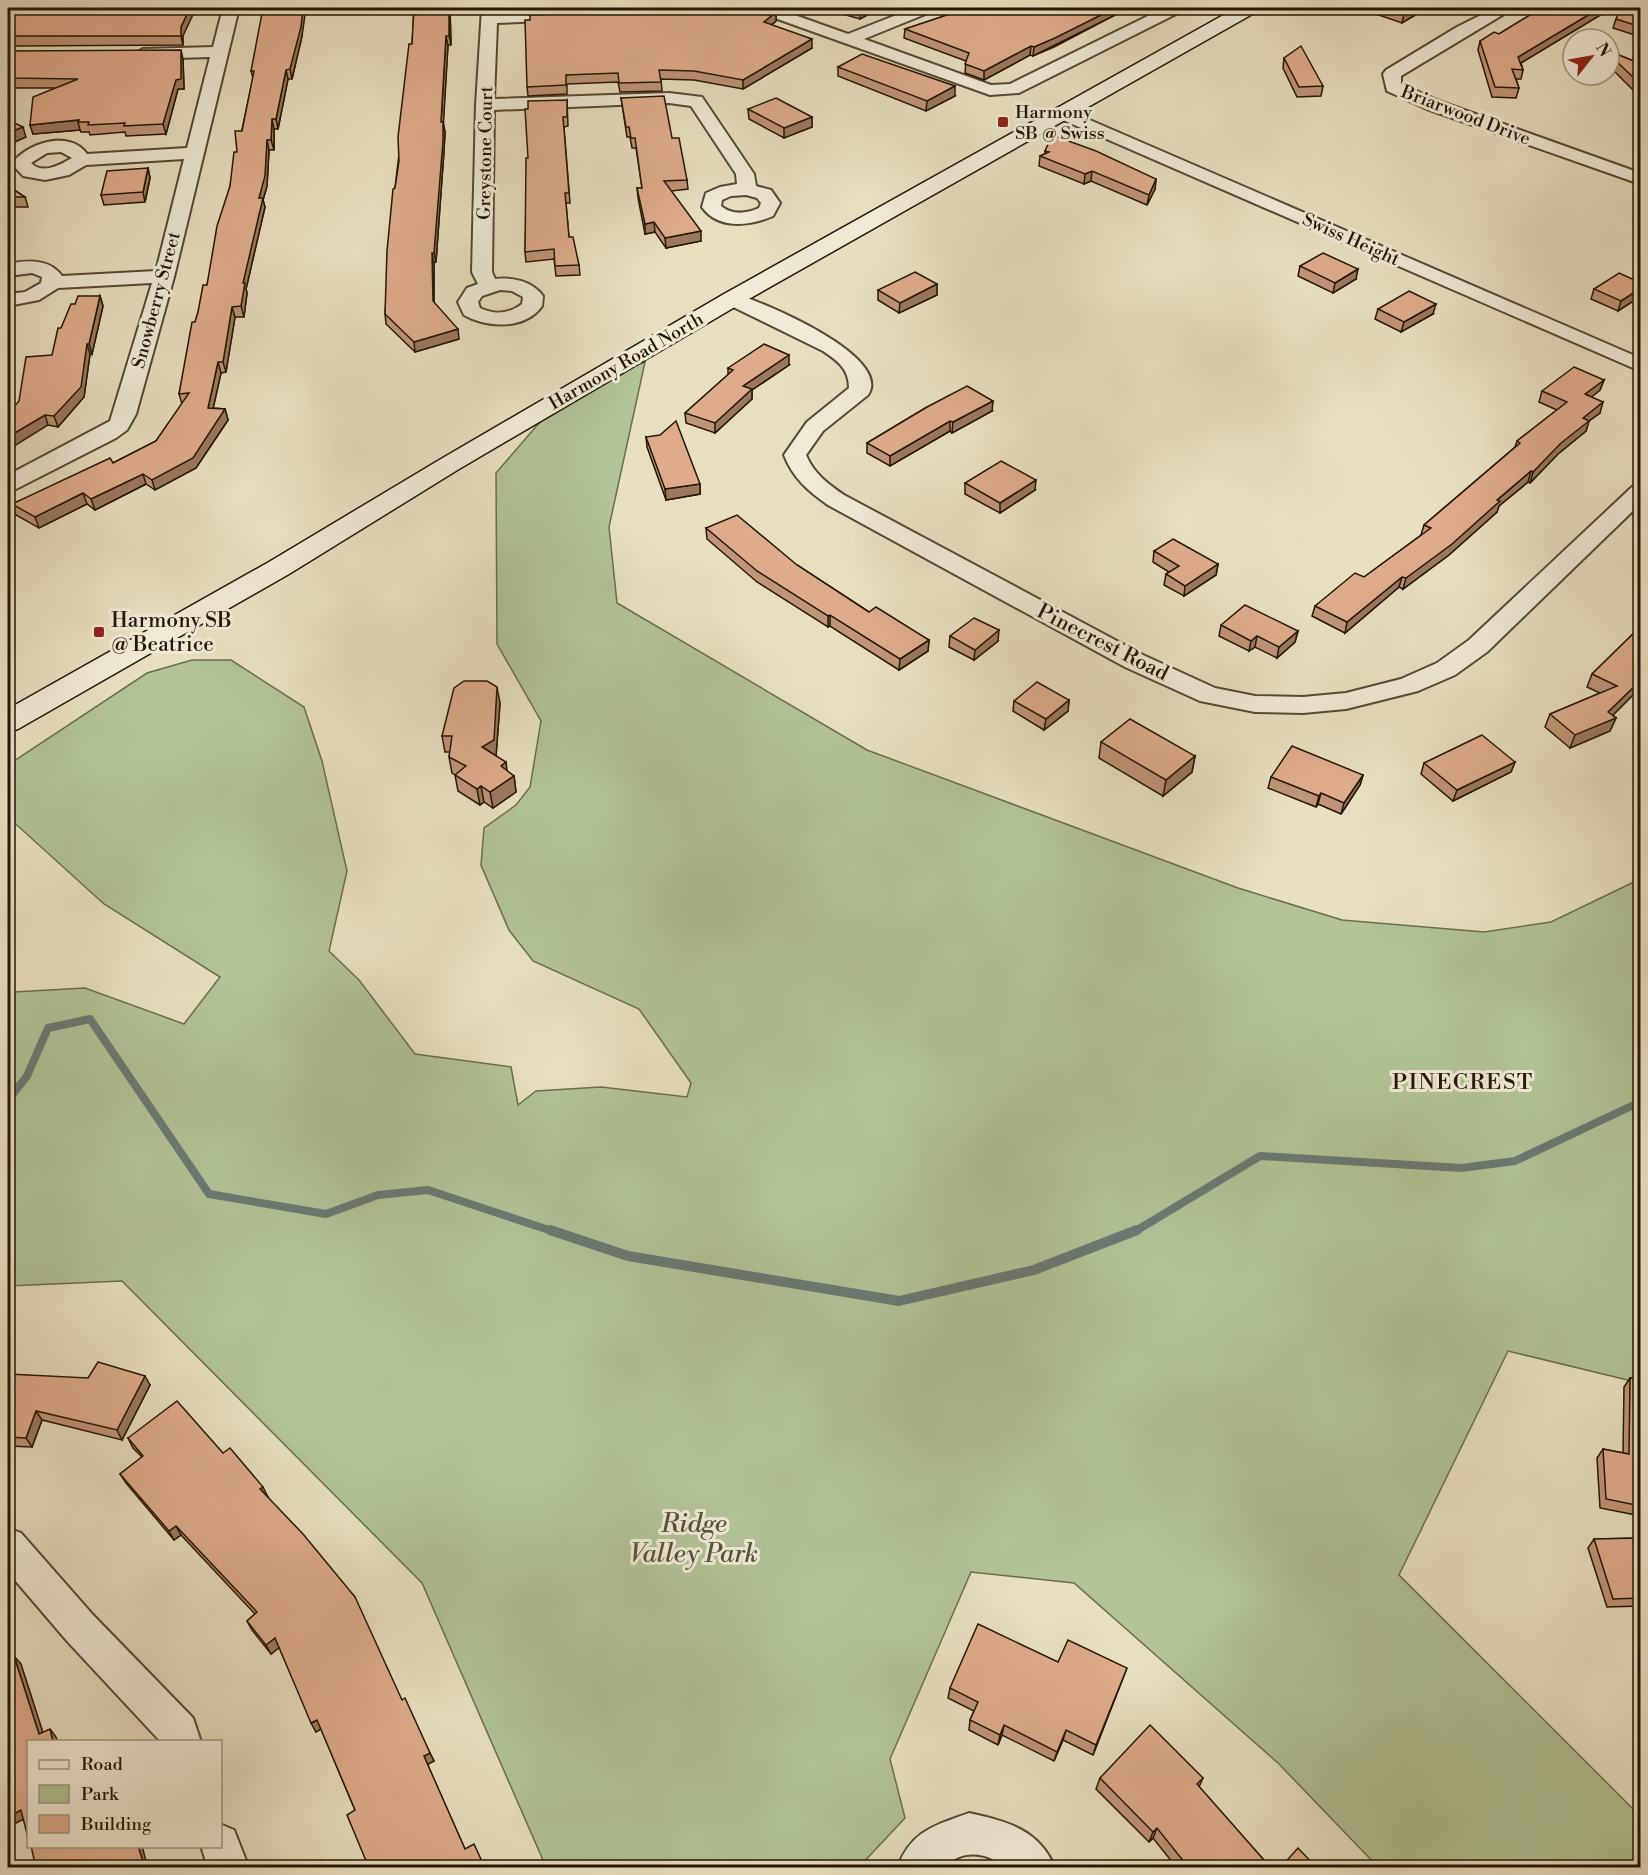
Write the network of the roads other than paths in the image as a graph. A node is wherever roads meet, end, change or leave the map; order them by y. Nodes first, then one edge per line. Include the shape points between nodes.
1 (231, 8) edge
2 (725, 8) edge
3 (739, 8) edge
4 (927, 8) edge
5 (1176, 8) edge
6 (1250, 8) edge
7 (1506, 8) edge
8 (490, 13) edge
9 (584, 14) edge
10 (850, 39) junction
11 (219, 52) junction
12 (124, 54) edge
13 (485, 105) junction
14 (1062, 113) junction
15 (194, 153) junction
16 (82, 160) dead end
17 (1641, 179) edge
18 (747, 189) dead end
19 (8, 270) edge
20 (164, 277) junction
21 (52, 282) junction
22 (489, 286) dead end
23 (732, 299) junction
24 (8, 300) edge
25 (1641, 365) edge
26 (8, 484) edge
27 (1641, 492) edge
28 (15, 708) edge
29 (8, 1545) edge
30 (181, 1740) edge
31 (222, 1848) edge
32 (229, 1868) edge
33 (917, 1868) edge
34 (1035, 1868) edge

1 - 11 street, Snowberry Street
2 - 3 street
3 - 10 street via 775,13
4 - 10 street
5 - 10 street via 1046,74 1000,90 981,87
6 - 14 main road, Harmony Road North
7 - 17 street, Briarwood Drive via 1392,74 1394,87 1433,105
8 - 9 street
8 - 13 street, Greystone Court
11 - 12 street
11 - 15 street, Snowberry Street
13 - 18 street via 669,98 696,101 745,174
13 - 22 street, Greystone Court via 482,272
14 - 23 main road, Harmony Road North
14 - 25 street, Swiss Height
15 - 16 street
15 - 20 street, Snowberry Street
19 - 21 street via 42,269 52,276
20 - 21 street
20 - 26 street, Snowberry Street via 119,424
21 - 24 street via 32,296
23 - 27 street, Pinecrest Road via 835,350 852,363 859,377 860,390 814,425 801,440 795,455 800,471 815,486 1134,661 1209,695 1255,704 1346,701 1409,685 1446,669 1478,646
23 - 28 main road, Harmony Road North via 279,568
29 - 30 street via 179,1732
31 - 32 street
33 - 34 street via 937,1845 969,1833 1006,1841

